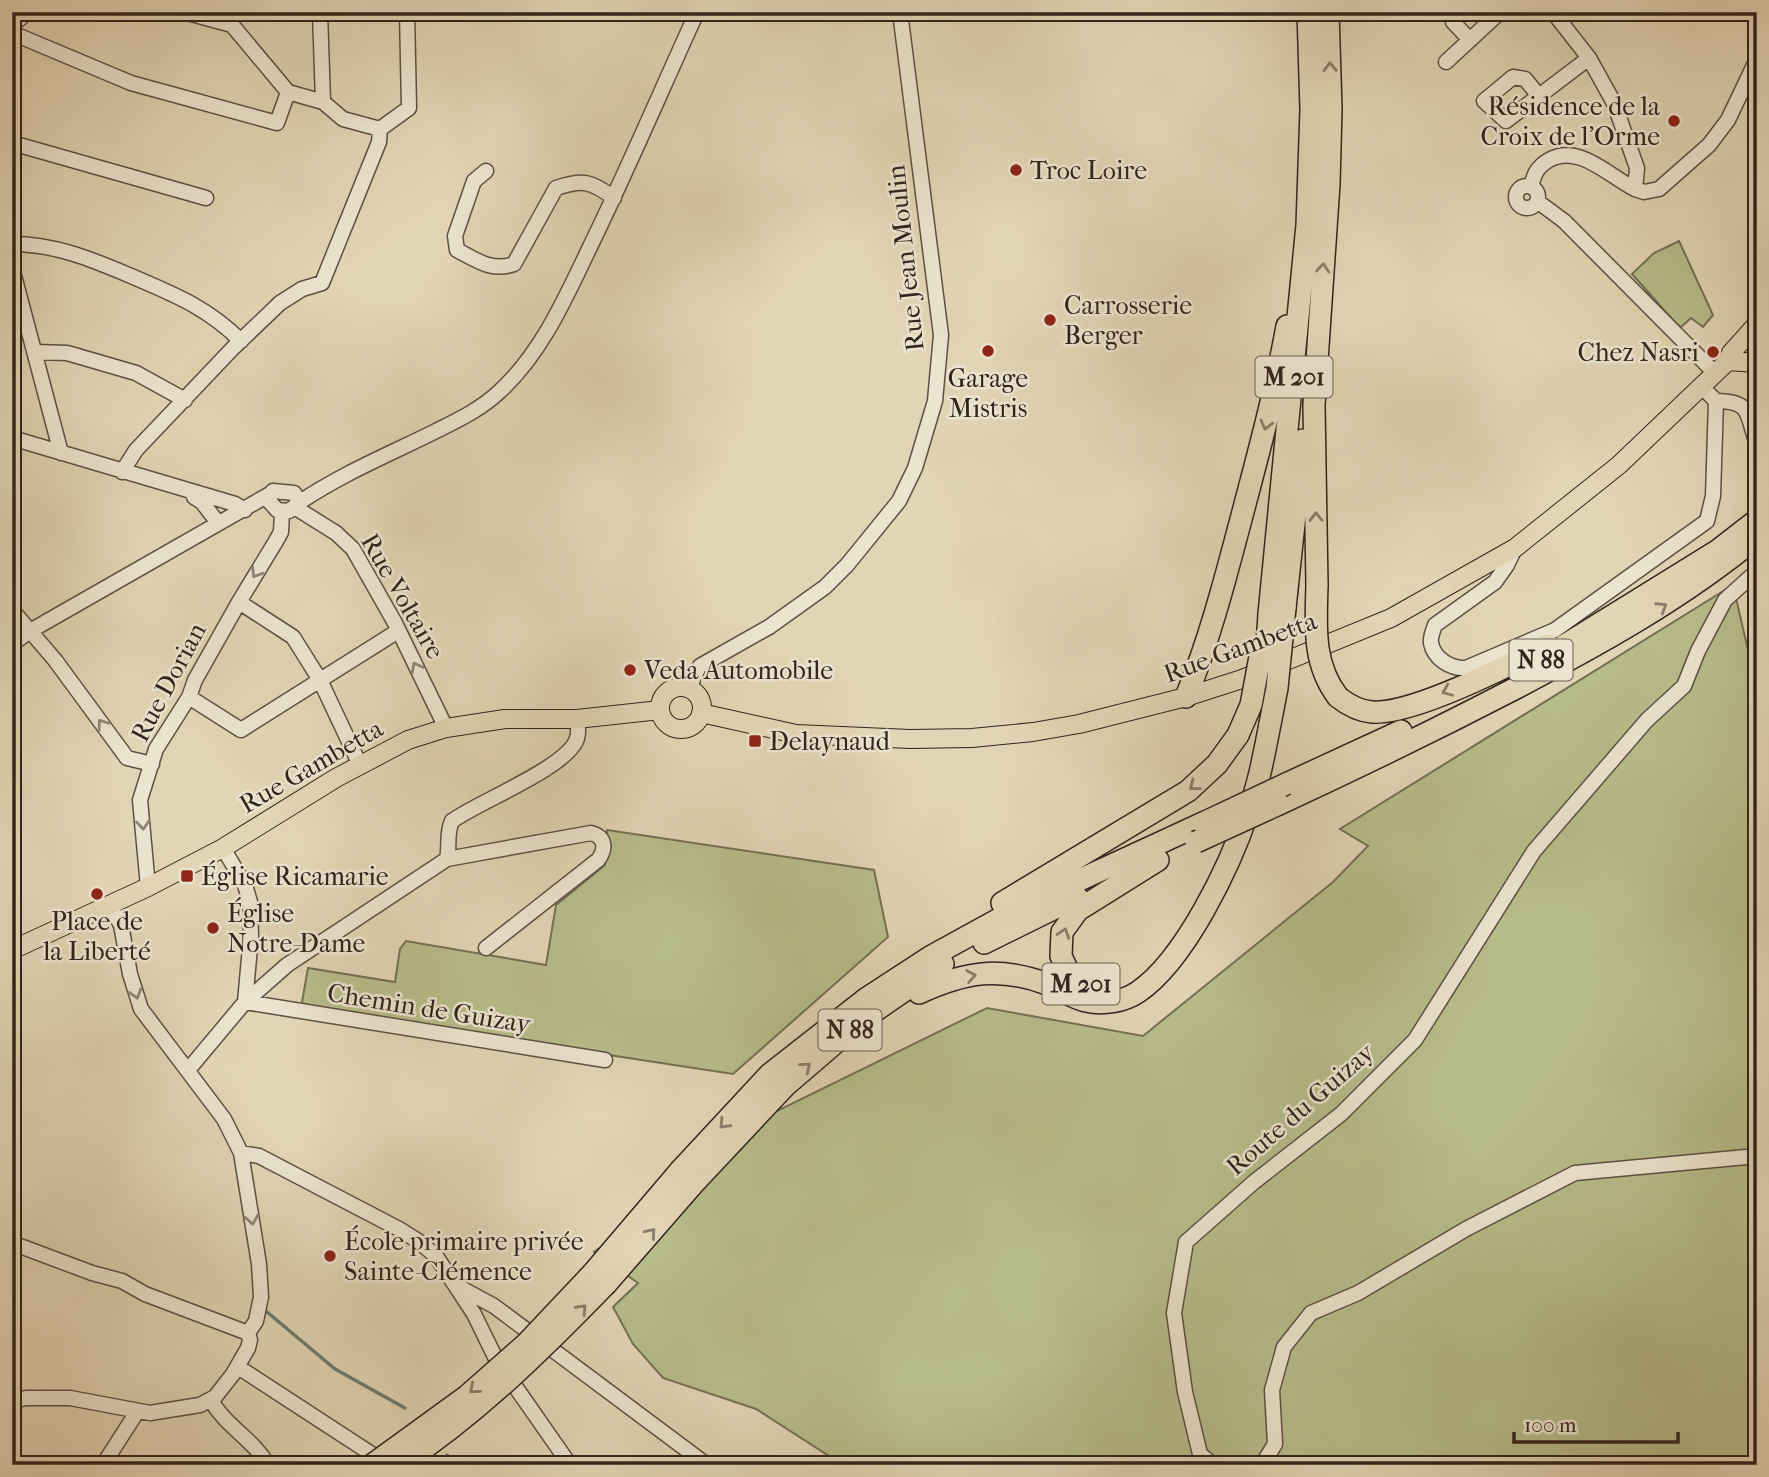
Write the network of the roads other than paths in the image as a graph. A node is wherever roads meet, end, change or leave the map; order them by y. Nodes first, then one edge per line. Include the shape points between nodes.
1 (27, 12) edge
2 (184, 12) edge
3 (320, 12) edge
4 (407, 12) edge
5 (697, 12) edge
6 (900, 12) edge
7 (1308, 12) edge
8 (1328, 12) edge
9 (1500, 12) edge
10 (1553, 12) edge
11 (1453, 22) dead end
12 (12, 25) edge
13 (12, 33) edge
14 (1470, 40) junction
15 (1589, 58) junction
16 (1757, 59) edge
17 (1446, 62) dead end
18 (288, 92) junction
19 (1539, 96) dead end
20 (323, 102) junction
21 (380, 130) junction
22 (1321, 130) junction
23 (12, 143) edge
24 (1310, 165) junction
25 (486, 171) dead end
26 (1635, 189) junction
27 (206, 198) dead end
28 (614, 198) junction
29 (12, 244) edge
30 (12, 268) edge
31 (1757, 324) edge
32 (1317, 336) junction
33 (241, 341) junction
34 (34, 352) junction
35 (1757, 363) edge
36 (1722, 367) junction
37 (1702, 386) junction
38 (185, 401) junction
39 (1716, 401) junction
40 (12, 438) edge
41 (1757, 444) edge
42 (61, 453) junction
43 (121, 472) junction
44 (182, 490) junction
45 (286, 503) junction
46 (246, 510) junction
47 (1757, 520) edge
48 (218, 523) junction
49 (1757, 537) edge
50 (1515, 548) junction
51 (1757, 571) edge
52 (1662, 586) junction
53 (239, 602) junction
54 (12, 610) edge
55 (1274, 615) junction
56 (30, 631) junction
57 (398, 631) junction
58 (12, 644) edge
59 (320, 680) junction
60 (690, 689) junction
61 (189, 697) junction
62 (1186, 697) junction
63 (660, 710) junction
64 (701, 713) junction
65 (578, 719) junction
66 (446, 728) junction
67 (1255, 729) junction
68 (152, 764) junction
69 (360, 765) junction
70 (1282, 794) junction
71 (1199, 832) junction
72 (223, 848) junction
73 (447, 859) junction
74 (1157, 860) junction
75 (148, 887) junction
76 (110, 906) junction
77 (486, 948) dead end
78 (12, 950) edge
79 (930, 957) junction
80 (245, 1002) junction
81 (863, 1019) junction
82 (605, 1060) dead end
83 (188, 1070) junction
84 (241, 1153) junction
85 (1757, 1156) edge
86 (12, 1243) edge
87 (600, 1279) junction
88 (457, 1286) junction
89 (247, 1333) junction
90 (238, 1367) junction
91 (211, 1400) junction
92 (12, 1401) edge
93 (137, 1412) junction
94 (103, 1465) edge
95 (268, 1465) edge
96 (372, 1465) edge
97 (388, 1465) edge
98 (400, 1465) edge
99 (570, 1465) edge
100 (707, 1465) edge
101 (1213, 1465) edge
102 (1262, 1465) edge

1 - 12 street
2 - 18 street via 232,25
3 - 20 street
4 - 21 street via 409,108
5 - 28 street
6 - 60 street, Rue Jean Moulin via 941,335 935,401 915,468 899,501 825,587 769,627 700,666
7 - 22 highway, M 201
22 -> 8 highway, M 201
9 - 14 street
10 - 15 street
11 - 14 street
13 - 18 street via 131,83 277,123
14 - 17 street
15 - 19 street
15 - 26 street via 1614,103 1637,168
16 - 26 street via 1728,120 1709,145 1659,189
18 - 20 street
20 - 21 street via 344,119
21 - 33 street via 322,282 280,303
22 - 24 highway, M 201
32 -> 22 highway, M 201 via 1326,238
23 - 27 street
24 - 55 highway, M 201
24 -> 62 highway via 1275,390 1204,651
25 - 28 street via 474,181 455,236 457,250 489,266 513,264 556,188 576,181 596,185
26 - 36 street via 1585,159 1568,155 1554,157 1533,175 1534,194
28 - 45 street via 555,319 500,391 457,421 334,480 314,483
29 - 33 street via 37,244 80,254 192,302
30 - 34 street
31 - 36 main road, Rue Gambetta
52 -> 32 highway, bridge via 1509,664 1403,708 1371,712 1346,703 1327,682 1316,644
32 - 55 highway, M 201
33 - 38 street
34 - 38 street via 67,353 136,373
34 - 42 street
35 - 36 main road
36 - 37 main road, Rue Gambetta
37 - 39 street
37 - 50 main road, Rue Gambetta via 1619,465
38 - 43 street via 136,450
39 - 41 street via 1738,402 1744,407
39 - 50 street via 1713,496 1706,521 1555,630 1466,667 1451,667 1431,644 1435,625 1495,582
40 - 42 street
42 - 43 street
43 - 44 street
44 - 46 street
44 - 48 street via 202,502
45 - 46 street
45 -> 53 street, Rue Dorian via 281,532
45 - 57 street, Rue Voltaire via 336,533 353,549
46 - 48 street
47 - 52 highway, N 88
48 - 56 street
70 -> 49 highway, N 88 via 1372,761 1604,642 1660,608
50 - 62 main road, Rue Gambetta via 1391,618
51 - 101 street, Route du Guizay via 1725,600 1684,686 1647,720 1534,851 1415,1040 1341,1114 1186,1242 1174,1313 1185,1392 1200,1454
52 - 70 highway, N 88 via 1481,694
53 - 59 street via 293,636
53 - 61 street, Rue Dorian
54 - 56 street
55 - 67 highway, bridge via 1263,637 1251,705
55 - 67 highway, M 201, bridge via 1277,688
56 - 58 street
68 -> 56 street via 127,758
57 - 59 street
66 -> 57 street, Rue Voltaire
59 - 61 street via 241,730
59 - 69 street
60 - 63 main road via 668,692
60 - 64 main road via 697,695
61 - 68 street, Rue Dorian via 156,749
62 - 64 main road, Rue Gambetta via 1079,724 972,738 796,734
63 - 64 main road via 665,721 679,729 694,723
63 - 65 main road, Rue Gambetta
65 - 66 main road, Rue Gambetta via 505,719
65 - 73 street via 577,740 565,755 452,821 447,831
66 - 69 main road, Rue Gambetta via 408,740
67 -> 74 highway, M 201 via 1248,776 1229,831 1207,882 1176,935 1158,960 1125,988 1109,991 1083,985 1061,956 1062,932 1078,910
67 -> 79 highway via 1188,791 964,926
81 -> 67 highway, M 201 via 948,979 988,973 1021,975 1086,1001 1115,1002 1137,993 1185,940 1232,856 1249,811
68 -> 75 street, Rue Dorian via 141,800
69 - 72 main road, Rue Gambetta
70 - 71 highway, N 88, bridge
71 - 74 highway, N 88
71 - 79 highway, N 88 via 1021,907
72 - 75 main road, Rue Gambetta
72 - 80 street via 250,902
73 - 77 street via 591,833 603,841 598,860
73 - 80 street via 287,965
74 - 81 highway, N 88 via 944,963
75 - 76 main road, Rue Gambetta
76 - 78 main road, Rue Gambetta
76 -> 83 street via 121,925 141,1009
79 -> 87 highway, N 88 via 867,998 770,1074 679,1172
80 - 82 street, Chemin de Guizay
80 - 83 street
87 -> 81 highway, N 88 via 785,1086
83 - 84 street via 224,1119
84 - 88 street via 259,1156 399,1229 436,1256
84 -> 89 street via 261,1297 256,1321
85 - 102 street via 1575,1173 1466,1228 1358,1293 1311,1313 1284,1347 1272,1390 1275,1444
86 - 89 street via 122,1281
87 -> 96 highway, N 88, bridge via 467,1396
98 -> 87 highway, N 88, bridge via 478,1408 536,1356
88 - 99 street via 496,1359
88 - 100 street via 494,1306
89 - 90 street via 248,1348
90 - 91 street
90 - 97 street
91 - 93 street via 174,1410
91 - 95 street
92 - 93 street via 70,1398
93 - 94 street

